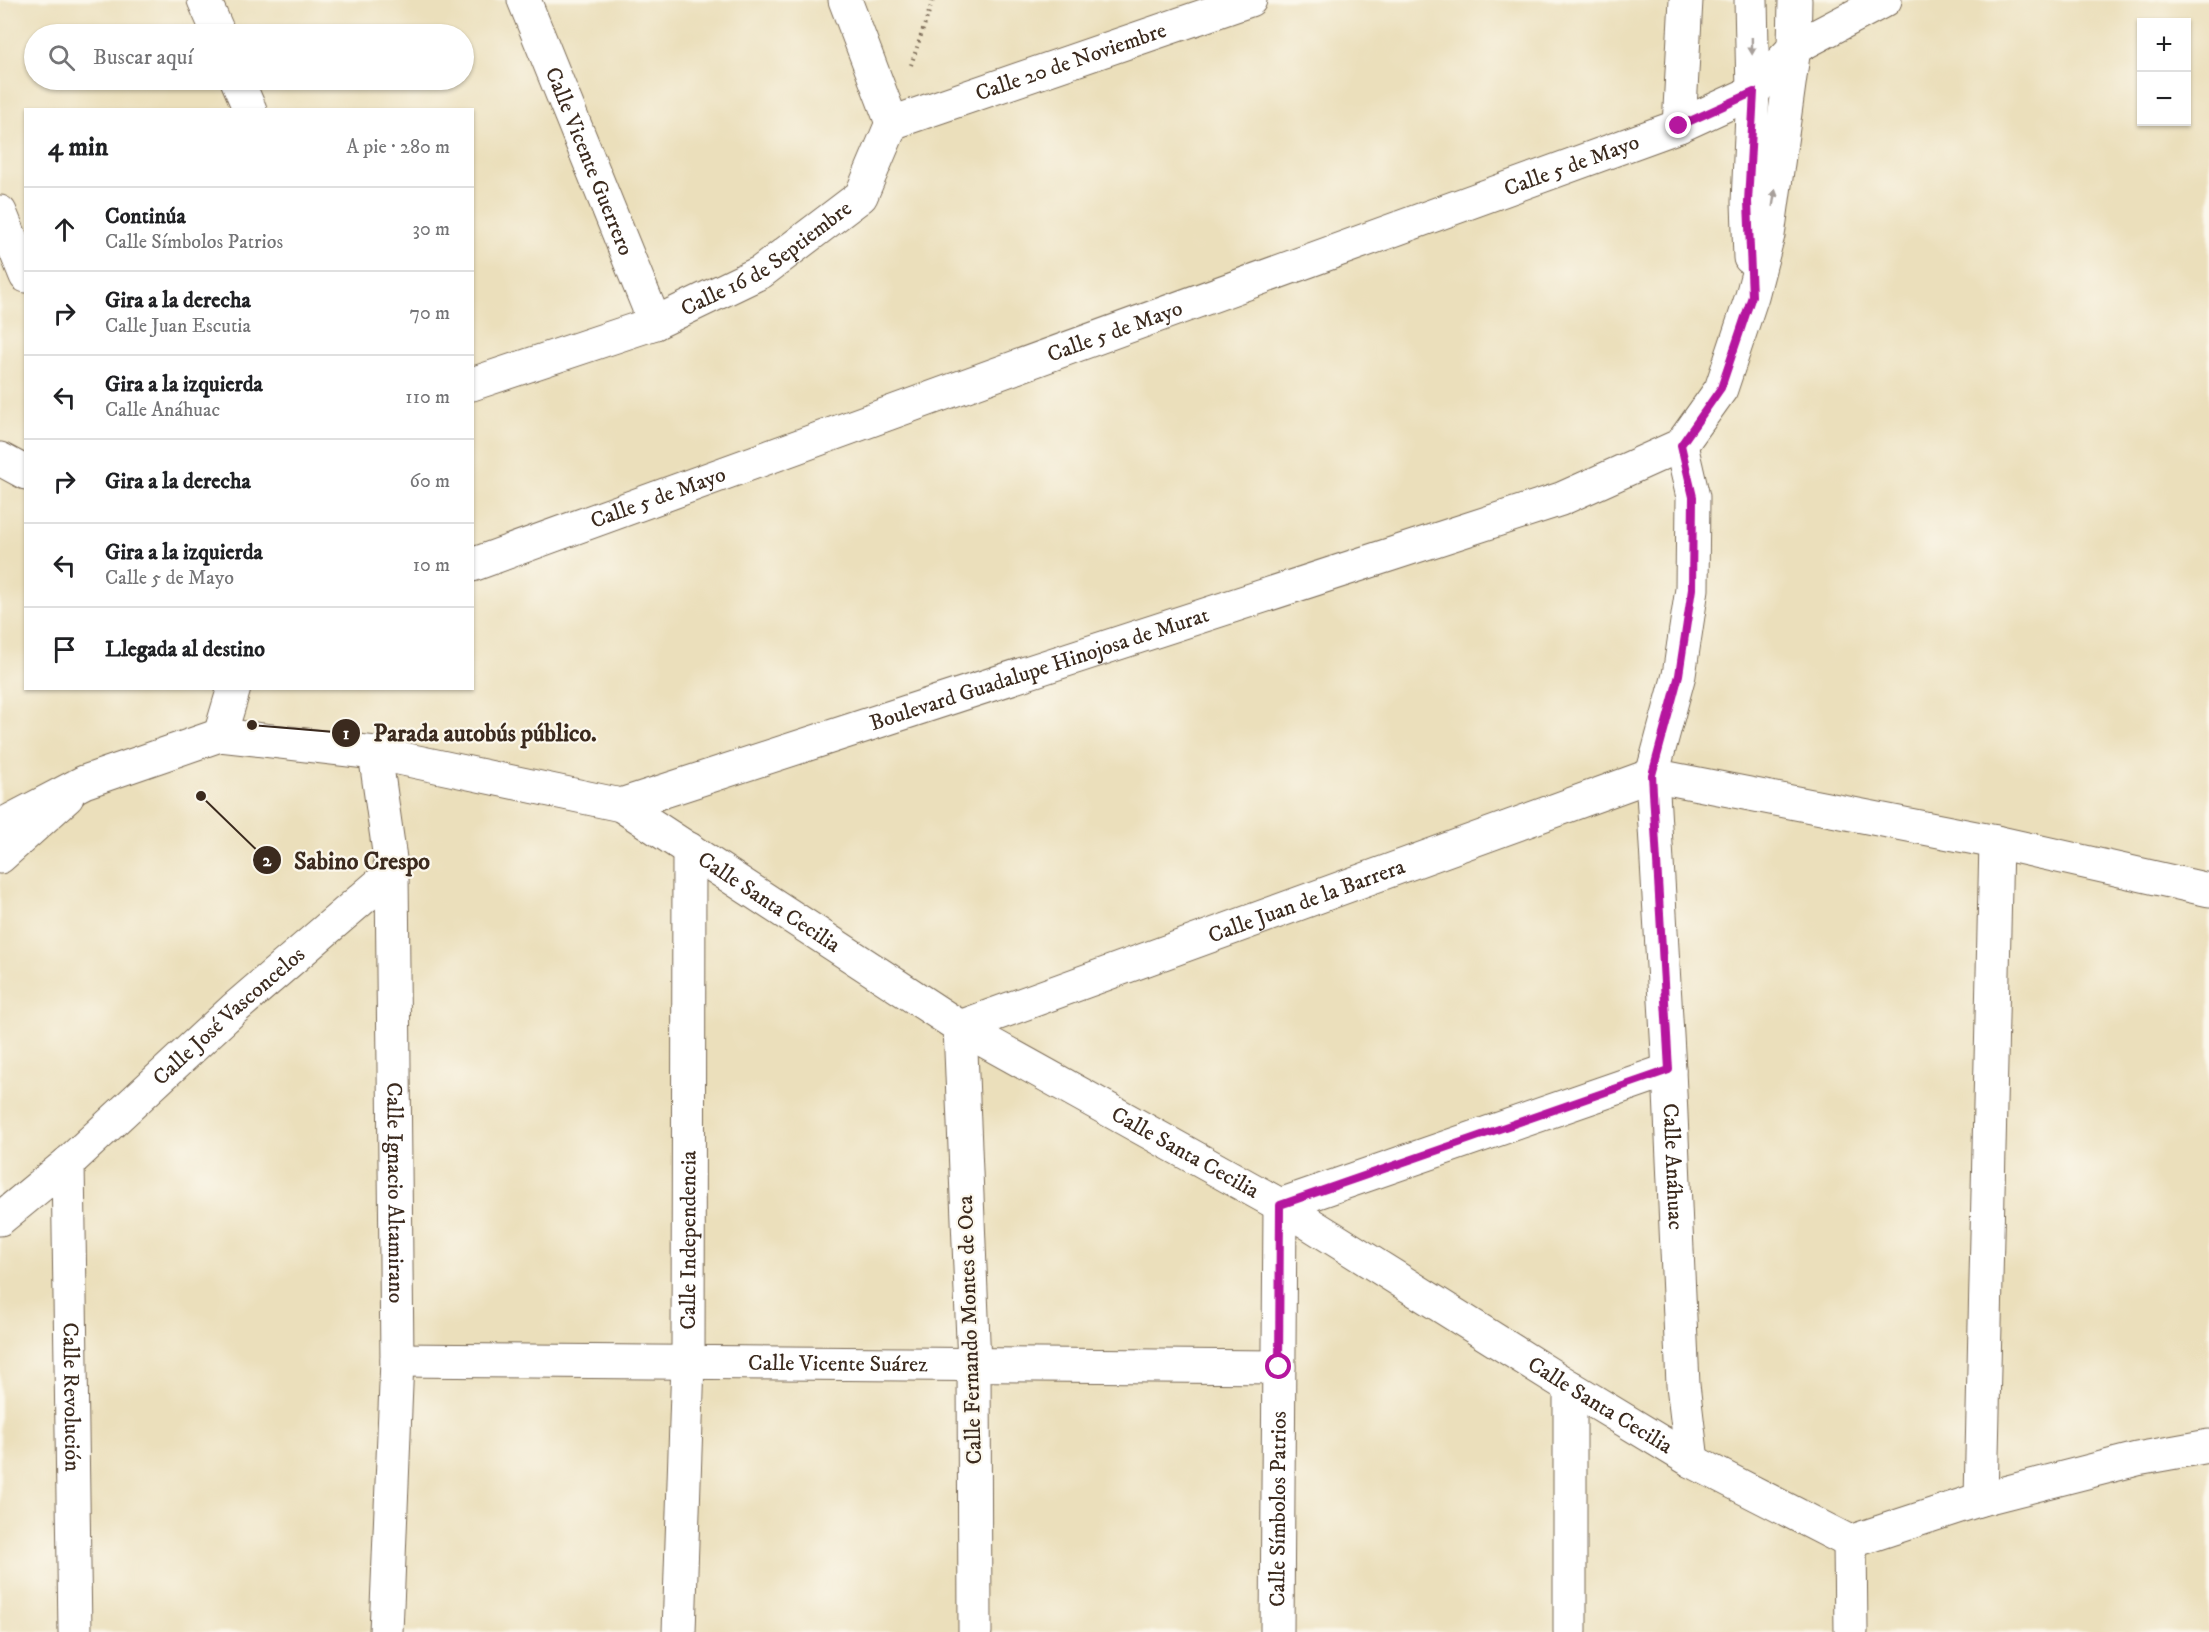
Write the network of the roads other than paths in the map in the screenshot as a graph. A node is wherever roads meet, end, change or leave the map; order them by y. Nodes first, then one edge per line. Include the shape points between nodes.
1 (204, 0) edge
2 (524, 0) edge
3 (845, 0) edge
4 (1250, 0) edge
5 (1686, 0) edge
6 (1751, 0) edge
7 (1795, 0) edge
8 (1886, 0) edge
9 (215, 24) edge
10 (1794, 48) junction
11 (241, 90) edge
12 (1754, 92) junction
13 (249, 108) edge
14 (892, 123) junction
15 (1679, 126) junction
16 (0, 213) edge
17 (24, 271) edge
18 (1752, 296) junction
19 (655, 323) junction
20 (474, 383) edge
21 (1681, 445) junction
22 (0, 459) edge
23 (24, 472) edge
24 (474, 565) edge
25 (233, 690) edge
26 (220, 735) junction
27 (375, 753) junction
28 (1652, 775) junction
29 (84, 782) junction
30 (621, 805) junction
31 (0, 826) edge
32 (1996, 842) junction
33 (689, 849) junction
34 (0, 857) edge
35 (392, 873) junction
36 (2209, 890) edge
37 (960, 1028) junction
38 (1669, 1070) junction
39 (68, 1163) junction
40 (1280, 1205) junction
41 (0, 1219) edge
42 (397, 1360) junction
43 (688, 1362) junction
44 (974, 1364) junction
45 (1279, 1367) junction
46 (1570, 1387) junction
47 (2209, 1446) edge
48 (1692, 1461) junction
49 (1981, 1499) junction
50 (1850, 1542) junction
51 (75, 1632) edge
52 (386, 1632) edge
53 (679, 1632) edge
54 (975, 1632) edge
55 (1278, 1632) edge
56 (1570, 1632) edge
57 (1851, 1632) edge

1 - 9 street
2 - 19 street, Calle Vicente Guerrero
3 - 14 street
4 - 14 street, Calle 20 de Noviembre
5 - 15 street
6 -> 12 street
7 - 10 street
8 - 10 street
10 - 12 street
18 -> 10 street via 1768,235
11 - 13 street
12 - 15 street, Calle 5 de Mayo
12 - 18 street via 1748,202
14 - 19 street, Calle 16 de Septiembre via 861,196 761,272
15 - 24 street, Calle 5 de Mayo
16 - 17 street
18 - 21 street via 1721,388
19 - 20 street, Calle 16 de Septiembre
21 - 28 street, Calle Anáhuac via 1693,497 1692,589 1679,675
21 - 30 street, Boulevard Guadalupe Hinojosa de Murat via 1561,499
22 - 23 street
25 - 26 street
26 - 27 street, Boulevard Guadalupe Hinojosa de Murat
26 - 29 street
27 - 30 street, Boulevard Guadalupe Hinojosa de Murat
27 - 35 street, Calle Ignacio Altamirano
28 - 32 street
28 - 37 street, Calle Juan de la Barrera
28 - 38 street, Calle Anáhuac
29 - 31 street
29 - 34 street
30 - 33 street, Calle Santa Cecilia
32 - 36 street
32 - 49 street
33 - 37 street, Calle Santa Cecilia
33 - 43 street, Calle Independencia
35 - 39 street, Calle José Vasconcelos via 234,1009
35 - 42 street, Calle Ignacio Altamirano
37 - 40 street, Calle Santa Cecilia
37 - 44 street, Calle Fernando Montes de Oca
38 - 40 street
38 - 48 street, Calle Anáhuac via 1683,1385
39 - 41 street, Calle José Vasconcelos
39 - 51 street, Calle Revolución
40 - 45 street, Calle Símbolos Patrios
40 - 46 street, Calle Santa Cecilia
42 - 43 street, Calle Vicente Suárez
42 - 52 street, Calle Ignacio Altamirano
43 - 44 street, Calle Vicente Suárez
43 - 53 street, Calle Independencia
44 - 45 street, Calle Vicente Suárez
44 - 54 street, Calle Fernando Montes de Oca
45 - 55 street, Calle Símbolos Patrios
46 - 48 street, Calle Santa Cecilia
46 - 56 street
47 - 49 street via 2137,1459
48 - 50 street, Calle Santa Cecilia
49 - 50 street
50 - 57 street

